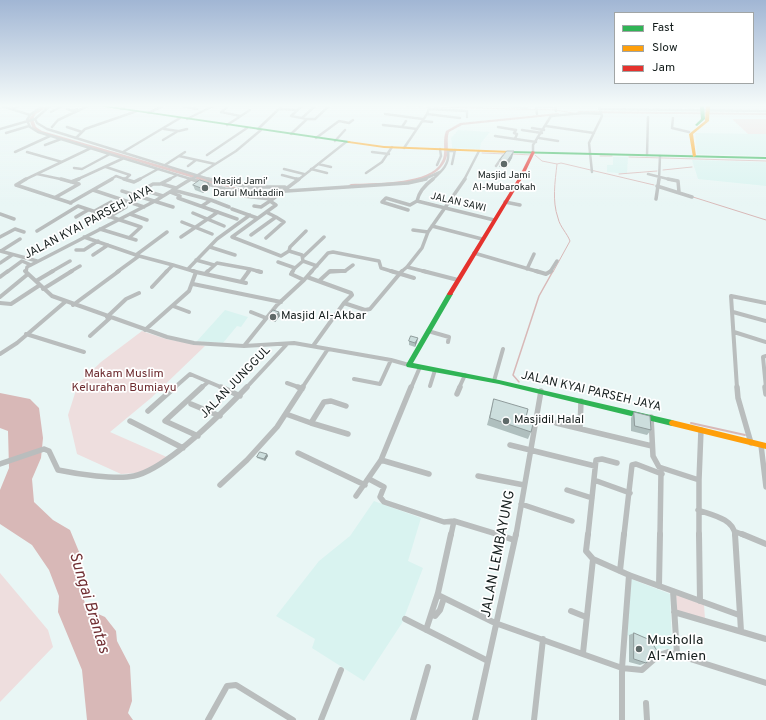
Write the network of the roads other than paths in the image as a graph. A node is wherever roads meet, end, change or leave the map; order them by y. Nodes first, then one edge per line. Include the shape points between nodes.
1 (42, 140) edge
2 (59, 140) edge
3 (63, 140) edge
4 (82, 140) edge
5 (145, 140) edge
6 (230, 140) edge
7 (250, 140) edge
8 (331, 140) edge
9 (335, 140) joint
10 (410, 140) edge
11 (519, 140) edge
12 (549, 140) edge
13 (593, 140) edge
14 (647, 140) edge
15 (690, 140) edge
16 (691, 140) edge
17 (558, 141) dead end
18 (346, 142) junction
19 (536, 142) joint
20 (98, 144) junction
21 (45, 145) dead end
22 (384, 147) junction
23 (392, 147) junction
24 (92, 148) junction
25 (404, 148) junction
26 (441, 149) junction
27 (117, 150) junction
28 (452, 151) junction
29 (15, 152) dead end
30 (27, 152) dead end
31 (123, 152) junction
32 (185, 152) dead end
33 (372, 152) dead end
34 (479, 152) junction
35 (533, 152) junction
36 (380, 153) junction
37 (510, 153) junction
38 (111, 154) junction
39 (389, 154) junction
40 (207, 155) dead end
41 (590, 155) junction
42 (179, 156) junction
43 (647, 156) junction
44 (692, 156) junction
45 (660, 157) junction
46 (124, 158) junction
47 (766, 158) edge
48 (196, 160) junction
49 (62, 162) junction
50 (215, 164) junction
51 (318, 164) junction
52 (452, 164) dead end
53 (165, 165) junction
54 (437, 165) dead end
55 (188, 166) dead end
56 (496, 166) dead end
57 (106, 167) junction
58 (331, 167) dead end
59 (74, 168) dead end
60 (284, 168) dead end
61 (80, 169) junction
62 (158, 169) junction
63 (311, 169) junction
64 (593, 170) dead end
65 (327, 172) dead end
66 (440, 172) junction
67 (366, 173) dead end
68 (37, 174) junction
69 (304, 174) junction
70 (648, 174) dead end
71 (177, 175) junction
72 (282, 175) dead end
73 (196, 176) junction
74 (659, 176) junction
75 (82, 177) junction
76 (125, 179) junction
77 (190, 179) junction
78 (297, 179) junction
79 (71, 182) junction
80 (162, 184) junction
81 (182, 186) dead end
82 (657, 186) junction
83 (285, 187) junction
84 (93, 190) junction
85 (143, 190) junction
86 (122, 191) dead end
87 (173, 191) junction
88 (281, 192) junction
89 (679, 192) junction
90 (182, 194) junction
91 (134, 195) junction
92 (243, 196) dead end
93 (692, 196) dead end
94 (56, 197) junction
95 (164, 197) junction
96 (656, 199) dead end
97 (211, 200) junction
98 (270, 200) junction
99 (155, 201) junction
100 (418, 201) junction
101 (70, 202) junction
102 (111, 202) dead end
103 (506, 202) junction
104 (520, 205) dead end
105 (78, 206) junction
106 (202, 206) junction
107 (254, 206) dead end
108 (126, 207) dead end
109 (144, 207) junction
110 (173, 207) dead end
111 (444, 208) junction
112 (88, 210) junction
113 (408, 210) dead end
114 (93, 212) junction
115 (218, 212) junction
116 (266, 212) junction
117 (0, 214) edge
118 (130, 214) junction
119 (193, 214) dead end
120 (250, 215) junction
121 (76, 217) dead end
122 (109, 217) junction
123 (257, 218) junction
124 (276, 218) junction
125 (208, 219) junction
126 (237, 219) dead end
127 (14, 220) dead end
128 (118, 220) junction
129 (147, 220) dead end
130 (494, 220) junction
131 (182, 222) dead end
132 (224, 226) dead end
133 (432, 226) junction
134 (196, 227) junction
135 (100, 229) junction
136 (0, 230) edge
137 (413, 230) dead end
138 (37, 231) dead end
139 (306, 231) dead end
140 (24, 232) dead end
141 (167, 232) dead end
142 (428, 232) junction
143 (7, 233) junction
144 (212, 234) dead end
145 (252, 235) dead end
146 (0, 237) edge
147 (84, 237) junction
148 (181, 237) dead end
149 (324, 237) dead end
150 (129, 238) junction
151 (266, 238) dead end
152 (20, 239) dead end
153 (482, 239) junction
154 (136, 240) dead end
155 (98, 241) junction
156 (108, 245) junction
157 (210, 247) junction
158 (76, 250) dead end
159 (1, 251) edge
160 (289, 251) junction
161 (474, 253) junction
162 (534, 254) dead end
163 (12, 255) junction
164 (93, 255) dead end
165 (137, 255) junction
166 (235, 255) dead end
167 (304, 256) junction
168 (27, 258) junction
169 (196, 260) junction
170 (22, 261) junction
171 (37, 261) junction
172 (70, 261) dead end
173 (303, 261) junction
174 (557, 261) dead end
175 (278, 262) dead end
176 (0, 263) edge
177 (31, 265) junction
178 (173, 265) junction
179 (214, 265) junction
180 (353, 265) dead end
181 (80, 266) dead end
182 (317, 266) junction
183 (407, 267) junction
184 (296, 268) junction
185 (527, 268) junction
186 (188, 269) junction
187 (250, 269) junction
188 (196, 272) junction
189 (261, 272) dead end
190 (28, 274) junction
191 (205, 274) junction
192 (398, 274) junction
193 (0, 277) edge
194 (306, 278) junction
195 (414, 278) dead end
196 (458, 280) junction
197 (36, 281) junction
198 (319, 281) junction
199 (241, 282) junction
200 (246, 283) dead end
201 (193, 284) junction
202 (42, 287) junction
203 (152, 287) dead end
204 (139, 293) dead end
205 (0, 297) edge
206 (65, 302) junction
207 (281, 302) junction
208 (0, 303) edge
209 (344, 303) junction
210 (766, 303) edge
211 (73, 305) junction
212 (173, 306) junction
213 (189, 312) dead end
214 (251, 312) dead end
215 (733, 312) junction
216 (109, 317) junction
217 (266, 318) junction
218 (766, 321) edge
219 (145, 330) junction
220 (428, 331) junction
221 (734, 332) junction
222 (26, 334) junction
223 (90, 336) dead end
224 (448, 342) dead end
225 (766, 342) edge
226 (287, 344) junction
227 (244, 346) junction
228 (313, 346) junction
229 (328, 349) junction
230 (503, 349) dead end
231 (84, 352) dead end
232 (0, 353) edge
233 (766, 356) edge
234 (391, 360) junction
235 (409, 365) junction
236 (420, 367) junction
237 (435, 370) junction
238 (465, 375) junction
239 (354, 379) dead end
240 (494, 381) junction
241 (207, 383) junction
242 (287, 383) dead end
243 (430, 386) dead end
244 (302, 389) junction
245 (541, 391) junction
246 (457, 394) dead end
247 (766, 394) edge
248 (240, 396) junction
249 (581, 401) junction
250 (191, 404) dead end
251 (346, 406) dead end
252 (148, 410) dead end
253 (286, 414) junction
254 (220, 416) junction
255 (651, 417) junction
256 (130, 421) dead end
257 (311, 423) junction
258 (556, 423) dead end
259 (580, 428) junction
260 (701, 430) junction
261 (348, 434) dead end
262 (198, 436) junction
263 (751, 443) junction
264 (510, 445) dead end
265 (652, 446) junction
266 (764, 446) edge
267 (183, 448) junction
268 (531, 451) junction
269 (298, 453) dead end
270 (381, 460) junction
271 (617, 463) dead end
272 (0, 464) edge
273 (595, 466) junction
274 (659, 467) junction
275 (429, 474) dead end
276 (662, 474) junction
277 (478, 476) dead end
278 (369, 479) junction
279 (594, 480) junction
280 (699, 480) junction
281 (220, 485) dead end
282 (365, 485) junction
283 (524, 485) junction
284 (766, 487) edge
285 (568, 490) dead end
286 (630, 493) junction
287 (356, 496) dead end
288 (592, 498) junction
289 (521, 504) junction
290 (698, 510) junction
291 (454, 521) junction
292 (572, 521) dead end
293 (736, 532) junction
294 (511, 539) dead end
295 (766, 544) edge
296 (593, 559) junction
297 (620, 571) junction
298 (629, 575) junction
299 (659, 586) junction
300 (673, 591) junction
301 (441, 596) junction
302 (700, 601) junction
303 (571, 611) dead end
304 (674, 612) junction
305 (739, 616) junction
306 (586, 617) junction
307 (405, 619) dead end
308 (495, 623) junction
309 (426, 630) junction
310 (741, 631) junction
311 (543, 639) junction
312 (766, 639) edge
313 (583, 653) junction
314 (677, 654) junction
315 (488, 661) junction
316 (428, 667) dead end
317 (622, 668) junction
318 (342, 670) dead end
319 (766, 683) edge
320 (646, 703) dead end
321 (208, 720) edge
322 (293, 720) edge
323 (321, 720) edge
324 (413, 720) edge
325 (475, 720) edge
326 (534, 720) edge
327 (622, 720) edge
328 (647, 720) edge

1 - 29 street
2 - 21 street
3 - 24 street
4 - 20 street
5 - 31 street
6 - 40 street
7 - 50 street, JALAN KYAI PARSEH JAYA
8 - 9 main road
9 - 18 main road
10 - 25 street
11 - 19 street
12 - 17 street
13 - 41 street
14 - 43 street
15 - 44 main road
16 - 44 main road
18 - 22 main road
18 - 51 street
19 - 35 street
20 - 24 street
20 - 27 street
22 - 23 main road
22 - 36 street
23 - 25 main road
23 - 39 street
24 - 38 street
24 - 49 street
25 - 26 main road
26 - 28 main road
26 - 54 street
27 - 31 street
27 - 38 street
28 - 34 main road
28 - 52 street
28 - 66 street via 449,162
30 - 49 street
31 - 53 street
32 - 42 street
33 - 36 street
34 - 37 main road
34 - 111 street via 470,171
35 - 37 main road
35 - 41 main road
35 - 103 main road
36 - 39 street
37 - 56 street
38 - 46 street
38 - 61 street
39 - 67 street
41 - 43 main road
41 - 64 street
42 - 48 street
42 - 53 street
43 - 45 main road
44 - 45 main road
44 - 47 main road
45 - 74 street
46 - 57 street
46 - 62 street
48 - 50 street
48 - 55 street
49 - 68 street
50 - 73 street, JALAN KYAI PARSEH JAYA
51 - 58 street
51 - 63 street
53 - 73 street
57 - 75 street
57 - 76 street via 130,175
59 - 61 street
60 - 69 street
61 - 75 street via 78,172 82,173
62 - 71 street
62 - 76 street via 134,181
63 - 65 street
63 - 69 street
66 - 88 street via 408,183
66 - 100 street via 426,184 417,198
68 - 79 street
68 - 94 street via 16,185
69 - 78 street
70 - 74 street
71 - 77 street
71 - 80 street
72 - 78 street
73 - 77 street, JALAN KYAI PARSEH JAYA
73 - 83 street via 250,187
74 - 82 street
74 - 89 street via 678,181
75 - 79 street
76 - 84 street via 116,176
77 - 87 street, JALAN KYAI PARSEH JAYA
77 - 88 street via 225,189
78 - 83 street
79 - 94 street via 79,184
80 - 85 street via 153,184
80 - 87 street
81 - 87 street
82 - 89 street
82 - 96 street
83 - 88 street
84 - 101 street
84 - 109 street
85 - 91 street
85 - 95 street
86 - 91 street
87 - 90 street
87 - 95 street, JALAN KYAI PARSEH JAYA
88 - 98 street
89 - 93 street
90 - 97 street via 187,192
90 - 106 street via 178,198
91 - 99 street
92 - 98 street
94 - 101 street
95 - 99 street, JALAN KYAI PARSEH JAYA
97 - 106 street
97 - 120 street
98 - 107 street via 261,207
98 - 116 street via 276,204
99 - 109 street, JALAN KYAI PARSEH JAYA
99 - 110 street
100 - 111 street, JALAN SAWI
100 - 113 street, JALAN SAWI via 410,205 386,198 382,202
101 - 105 street
102 - 114 street
103 - 104 street
103 - 130 main road
105 - 112 street
105 - 138 street
106 - 115 street
108 - 122 street
109 - 118 street, JALAN KYAI PARSEH JAYA
111 - 130 street, JALAN SAWI
111 - 133 street
112 - 114 street
112 - 121 street
114 - 122 street
115 - 125 street
115 - 126 street
116 - 123 street
116 - 124 street
117 - 127 street
118 - 128 street, JALAN KYAI PARSEH JAYA
118 - 129 street
119 - 125 street
120 - 123 street
120 - 157 street
122 - 128 street
123 - 160 street via 233,239 280,256
124 - 145 street
124 - 151 street via 284,222
125 - 132 street
125 - 134 street
128 - 135 street, JALAN KYAI PARSEH JAYA
128 - 150 street via 141,227
130 - 153 main road
131 - 134 street
133 - 142 street
133 - 153 street
134 - 144 street
134 - 148 street
135 - 147 street, JALAN KYAI PARSEH JAYA
135 - 150 street
136 - 143 street
137 - 142 street
139 - 160 street
140 - 143 street via 15,228
141 - 165 street
142 - 183 street via 422,248
143 - 146 street
147 - 155 street
147 - 171 street, JALAN KYAI PARSEH JAYA
149 - 167 street
150 - 154 street
152 - 159 street
153 - 161 main road
155 - 156 street
155 - 158 street via 84,250
156 - 164 street
156 - 165 street
157 - 166 street
157 - 169 street
159 - 163 street
160 - 167 street
161 - 185 street
161 - 196 main road
162 - 185 street
163 - 168 street
163 - 176 street
165 - 178 street
165 - 211 street
167 - 173 street
168 - 170 street
168 - 171 street
169 - 179 street
169 - 186 street
170 - 177 street
170 - 193 street
171 - 177 street, JALAN KYAI PARSEH JAYA
172 - 197 street
173 - 182 street
173 - 184 street
174 - 185 street via 548,274
175 - 184 street
177 - 190 street, JALAN KYAI PARSEH JAYA via 25,270
178 - 186 street
178 - 203 street
179 - 187 street via 217,263
179 - 191 street
180 - 198 street via 345,271 330,271
181 - 202 street
182 - 192 street via 328,253 333,252 379,261 379,267
182 - 194 street
183 - 192 street
183 - 196 street
184 - 194 street via 291,274
186 - 188 street
187 - 189 street
187 - 199 street
188 - 191 street
188 - 201 street
190 - 197 street, JALAN KYAI PARSEH JAYA
190 - 205 street
191 - 199 street
192 - 195 street
192 - 209 street via 370,309 365,310
194 - 198 street
194 - 207 street
196 - 220 main road
197 - 202 street, JALAN KYAI PARSEH JAYA
198 - 209 street via 351,293
199 - 200 street
201 - 207 street
201 - 212 street
202 - 206 street, JALAN KYAI PARSEH JAYA via 52,296
202 - 208 street via 10,305
204 - 216 street via 129,297
206 - 211 street, JALAN KYAI PARSEH JAYA
206 - 222 street
207 - 217 street
209 - 228 street
210 - 215 street via 731,295
211 - 216 street, JALAN KYAI PARSEH JAYA
212 - 213 street
212 - 219 street
214 - 217 street
215 - 218 street
215 - 221 street
216 - 219 street, JALAN KYAI PARSEH JAYA
216 - 223 street
217 - 227 street
219 - 227 street, JALAN KYAI PARSEH JAYA via 194,343
220 - 224 street via 449,337
220 - 235 main road
221 - 225 street
221 - 263 street via 738,398
222 - 231 street
222 - 232 street
226 - 227 street, JALAN KYAI PARSEH JAYA
226 - 228 street, JALAN KYAI PARSEH JAYA
226 - 248 street, JALAN JUNGGUL
228 - 229 street, JALAN KYAI PARSEH JAYA
229 - 234 street, JALAN KYAI PARSEH JAYA
229 - 244 street
230 - 240 street
233 - 247 street via 763,357
234 - 235 street, JALAN KYAI PARSEH JAYA
234 - 239 street via 380,384
235 - 236 main road, JALAN KYAI PARSEH JAYA
236 - 237 main road, JALAN KYAI PARSEH JAYA
236 - 270 street
237 - 238 main road, JALAN KYAI PARSEH JAYA
237 - 243 street
238 - 240 main road, JALAN KYAI PARSEH JAYA
238 - 246 street
240 - 245 main road, JALAN KYAI PARSEH JAYA
241 - 248 street
241 - 252 street via 190,374
241 - 262 street, JALAN JUNGGUL via 165,421
242 - 244 street
244 - 253 street
245 - 249 main road, JALAN KYAI PARSEH JAYA
245 - 268 street, JALAN LEMBAYUNG
248 - 254 street, JALAN JUNGGUL
249 - 255 main road, JALAN KYAI PARSEH JAYA
249 - 259 street
250 - 254 street
251 - 257 street via 331,401 324,402
253 - 257 street
253 - 281 street via 247,460
254 - 262 street, JALAN JUNGGUL
255 - 260 main road, JALAN KYAI PARSEH JAYA
255 - 265 street
256 - 267 street
257 - 261 street
258 - 259 street
259 - 265 street
260 - 263 main road, JALAN KYAI PARSEH JAYA
260 - 280 street
262 - 267 street, JALAN JUNGGUL
263 - 266 main road, JALAN KYAI PARSEH JAYA
264 - 268 street
265 - 274 street via 653,456
266 - 284 street
267 - 272 street, JALAN JUNGGUL via 164,463 134,476 79,474 58,470 49,452 44,449
268 - 273 street
268 - 283 street, JALAN LEMBAYUNG
269 - 282 street
270 - 275 street
270 - 278 street
271 - 273 street via 600,458 596,460
273 - 279 street
274 - 276 street
274 - 280 street
276 - 286 street via 633,464
276 - 299 street
277 - 283 street
278 - 282 street
278 - 291 street via 384,487 380,497 384,502 444,522
279 - 286 street
279 - 288 street
280 - 290 street
282 - 287 street
283 - 289 street, JALAN LEMBAYUNG
285 - 288 street
286 - 297 street
288 - 296 street via 586,551
289 - 292 street
289 - 308 street, JALAN LEMBAYUNG via 514,546
290 - 293 street via 731,523
290 - 302 street
291 - 294 street
291 - 301 street
293 - 295 street
293 - 305 street
296 - 297 street
296 - 306 street
297 - 298 street
298 - 299 street
298 - 317 street
299 - 300 street
300 - 302 street
300 - 304 street
301 - 308 street
301 - 309 street via 440,610 435,616 432,615
302 - 305 street
303 - 306 street
304 - 310 street
304 - 314 street
305 - 310 street
306 - 313 street
307 - 309 street
308 - 311 street
308 - 315 street, JALAN LEMBAYUNG
309 - 315 street
310 - 312 street
311 - 313 street
311 - 326 street
313 - 317 street
314 - 317 street via 668,652 659,655 642,670
314 - 319 street
315 - 325 street, JALAN LEMBAYUNG
316 - 324 street
317 - 327 street
318 - 323 street
320 - 328 street
321 - 322 street via 227,686 236,684 273,710

